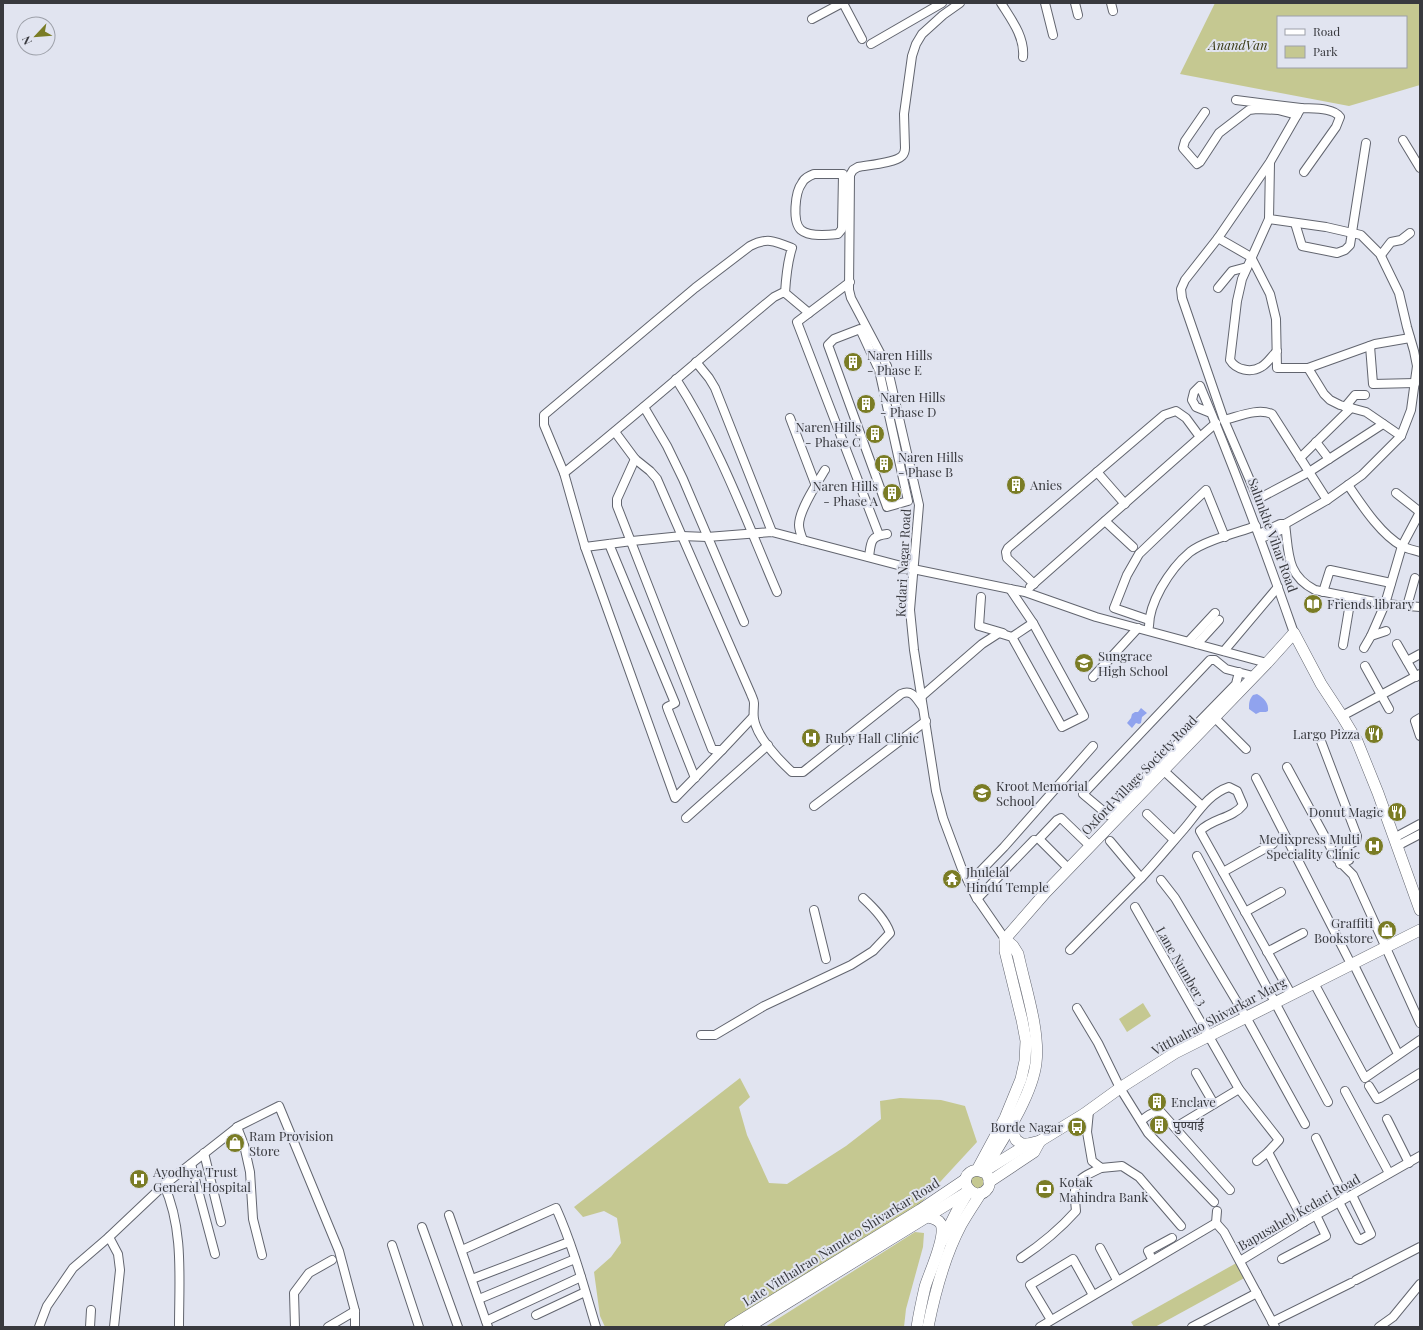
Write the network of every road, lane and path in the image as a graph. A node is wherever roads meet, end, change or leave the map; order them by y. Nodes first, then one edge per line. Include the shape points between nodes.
1 (842, 3) edge
2 (942, 3) edge
3 (960, 3) edge
4 (1001, 3) edge
5 (1045, 3) edge
6 (1075, 3) edge
7 (1078, 15) dead end
8 (812, 19) dead end
9 (1053, 35) dead end
10 (862, 40) dead end
11 (871, 44) dead end
12 (1023, 57) dead end
13 (1236, 100) dead end
14 (1205, 112) dead end
15 (1299, 112) junction
16 (1403, 140) dead end
17 (1366, 143) dead end
18 (1270, 162) junction
19 (1420, 168) edge
20 (1304, 172) dead end
21 (846, 193) junction
22 (1269, 219) junction
23 (1295, 223) junction
24 (1352, 233) junction
25 (1410, 234) dead end
26 (1218, 238) junction
27 (1381, 255) junction
28 (1251, 257) junction
29 (1247, 267) junction
30 (850, 282) junction
31 (1218, 288) dead end
32 (785, 293) junction
33 (808, 313) junction
34 (1410, 338) junction
35 (1370, 346) junction
36 (1277, 351) junction
37 (1417, 352) edge
38 (696, 362) junction
39 (1418, 367) edge
40 (1308, 368) junction
41 (676, 379) junction
42 (1415, 383) junction
43 (1365, 395) dead end
44 (644, 407) junction
45 (1348, 408) junction
46 (1420, 409) edge
47 (1411, 410) junction
48 (1212, 413) junction
49 (790, 418) dead end
50 (1224, 420) junction
51 (1216, 423) junction
52 (1383, 424) junction
53 (615, 432) junction
54 (1401, 436) junction
55 (1200, 437) junction
56 (905, 442) junction
57 (1316, 442) junction
58 (895, 445) junction
59 (1300, 458) junction
60 (635, 459) junction
61 (1329, 459) junction
62 (825, 470) dead end
63 (1097, 472) junction
64 (1310, 472) junction
65 (564, 473) junction
66 (1348, 485) junction
67 (816, 486) junction
68 (1396, 493) dead end
69 (1327, 500) junction
70 (1125, 504) junction
71 (1420, 512) edge
72 (1105, 521) junction
73 (1285, 524) junction
74 (772, 532) junction
75 (752, 533) junction
76 (1259, 533) junction
77 (682, 536) junction
78 (707, 537) junction
79 (1225, 537) junction
80 (803, 540) junction
81 (632, 541) junction
82 (609, 544) junction
83 (1402, 546) junction
84 (585, 547) junction
85 (1133, 547) dead end
86 (1420, 552) edge
87 (868, 558) junction
88 (913, 569) junction
89 (1415, 578) dead end
90 (1391, 583) junction
91 (1034, 584) junction
92 (1278, 587) junction
93 (1010, 589) junction
94 (777, 592) dead end
95 (1025, 592) junction
96 (1324, 592) junction
97 (981, 597) dead end
98 (1351, 597) junction
99 (1385, 604) junction
100 (1407, 606) junction
101 (1420, 607) edge
102 (1217, 616) dead end
103 (1149, 620) junction
104 (744, 622) dead end
105 (1033, 623) junction
106 (1138, 628) junction
107 (1148, 630) junction
108 (1386, 631) dead end
109 (1294, 633) junction
110 (1003, 634) junction
111 (1012, 636) junction
112 (1371, 636) junction
113 (1193, 643) junction
114 (1397, 644) dead end
115 (1343, 645) dead end
116 (1364, 648) dead end
117 (1224, 651) junction
118 (1420, 654) edge
119 (1407, 661) junction
120 (1266, 663) junction
121 (1365, 666) dead end
122 (1240, 672) junction
123 (1253, 676) junction
124 (1418, 676) edge
125 (1093, 677) dead end
126 (1381, 694) junction
127 (922, 696) junction
128 (924, 708) junction
129 (1389, 709) dead end
130 (1342, 716) junction
131 (753, 717) junction
132 (1214, 717) junction
133 (1420, 718) edge
134 (926, 721) junction
135 (1319, 736) dead end
136 (1420, 736) edge
137 (768, 745) junction
138 (1093, 746) dead end
139 (1246, 749) dead end
140 (722, 750) junction
141 (1287, 767) dead end
142 (1163, 770) junction
143 (695, 778) junction
144 (1256, 778) dead end
145 (814, 806) dead end
146 (1202, 806) junction
147 (1147, 814) dead end
148 (686, 818) dead end
149 (1111, 818) junction
150 (1420, 824) edge
151 (1420, 834) edge
152 (1034, 840) dead end
153 (1174, 840) junction
154 (1110, 841) dead end
155 (1395, 842) junction
156 (1273, 844) dead end
157 (1090, 846) junction
158 (1197, 856) dead end
159 (1340, 864) junction
160 (1068, 868) junction
161 (1223, 872) junction
162 (1141, 878) junction
163 (1161, 880) dead end
164 (969, 884) junction
165 (1281, 892) dead end
166 (862, 898) dead end
167 (977, 899) junction
168 (1135, 907) dead end
169 (814, 910) dead end
170 (1420, 910) edge
171 (1245, 912) junction
172 (1420, 930) edge
173 (1303, 933) dead end
174 (1005, 939) junction
175 (1385, 947) junction
176 (1070, 950) dead end
177 (1267, 952) junction
178 (826, 959) dead end
179 (1352, 964) junction
180 (1314, 983) junction
181 (1290, 994) junction
182 (1276, 1002) junction
183 (1077, 1008) dead end
184 (1246, 1018) junction
185 (1420, 1023) edge
186 (701, 1035) dead end
187 (1210, 1037) junction
188 (1420, 1040) edge
189 (1398, 1054) junction
190 (1196, 1073) dead end
191 (1420, 1074) edge
192 (1369, 1086) dead end
193 (1120, 1088) junction
194 (1239, 1089) junction
195 (1345, 1091) dead end
196 (1328, 1102) dead end
197 (1214, 1104) junction
198 (1089, 1111) junction
199 (1387, 1119) dead end
200 (1141, 1121) junction
201 (1013, 1123) junction
202 (1305, 1124) dead end
203 (237, 1127) junction
204 (1176, 1127) junction
205 (1316, 1138) dead end
206 (1040, 1141) junction
207 (1028, 1144) junction
208 (1268, 1152) junction
209 (204, 1153) junction
210 (1420, 1156) edge
211 (1256, 1161) dead end
212 (1409, 1163) junction
213 (191, 1164) junction
214 (1100, 1168) junction
215 (980, 1170) junction
216 (1389, 1173) junction
217 (966, 1179) junction
218 (990, 1182) junction
219 (164, 1185) junction
220 (1230, 1190) dead end
221 (969, 1191) junction
222 (981, 1193) junction
223 (1345, 1198) junction
224 (1214, 1202) dead end
225 (1217, 1211) dead end
226 (449, 1215) dead end
227 (1316, 1215) junction
228 (928, 1216) junction
229 (221, 1222) dead end
230 (1304, 1222) junction
231 (1216, 1223) junction
232 (1181, 1226) dead end
233 (422, 1227) dead end
234 (108, 1237) junction
235 (1172, 1238) dead end
236 (569, 1242) junction
237 (392, 1245) dead end
238 (1420, 1247) edge
239 (939, 1248) junction
240 (1100, 1248) dead end
241 (462, 1250) junction
242 (215, 1254) dead end
243 (262, 1255) dead end
244 (1021, 1258) dead end
245 (575, 1259) junction
246 (1152, 1259) junction
247 (1282, 1259) dead end
248 (332, 1260) dead end
249 (1240, 1261) junction
250 (580, 1277) junction
251 (472, 1279) junction
252 (1117, 1280) junction
253 (1420, 1284) edge
254 (585, 1292) junction
255 (1257, 1293) junction
256 (1093, 1295) junction
257 (479, 1299) junction
258 (90, 1310) dead end
259 (354, 1311) junction
260 (536, 1315) dead end
261 (1051, 1320) junction
262 (487, 1324) edge
263 (1274, 1324) edge
264 (1384, 1325) edge
265 (39, 1327) edge
266 (90, 1327) edge
267 (114, 1327) edge
268 (179, 1327) edge
269 (296, 1327) edge
270 (328, 1327) edge
271 (355, 1327) edge
272 (418, 1327) edge
273 (458, 1327) edge
274 (596, 1327) edge
275 (730, 1327) edge
276 (748, 1327) edge
277 (917, 1327) edge
278 (928, 1327) edge
279 (1040, 1327) edge
280 (1192, 1327) edge

1 - 8 street
1 - 10 street
2 - 11 street
3 - 21 street, Kedari Nagar Road via 922,34 914,50 904,114 904,153 893,161 853,170
4 - 12 street via 1020,35 1024,49
5 - 9 street
6 - 7 street
13 - 15 street
14 - 15 street via 1183,148 1197,164 1219,133 1249,110
15 - 18 street
15 - 20 street via 1330,111 1340,117 1336,127
16 - 19 street
17 - 24 street
18 - 22 street
18 - 26 street
21 - 21 street via 843,174 814,174 806,179 801,183 796,200 798,226 808,233 838,234 842,229
21 - 30 street, Kedari Nagar Road
22 - 23 street
22 - 28 street
23 - 24 street
23 - 24 street via 1302,246 1337,253 1345,250 1350,244
24 - 27 street via 1361,235
25 - 27 street via 1401,240 1390,242
26 - 28 street
26 - 50 street via 1185,280 1181,289
27 - 34 street via 1399,293
28 - 29 street
28 - 36 street via 1270,294 1276,319
29 - 31 street via 1232,271
29 - 36 street via 1237,301 1230,360 1238,368 1255,369 1262,367
30 - 33 street
30 - 56 street, Kedari Nagar Road via 852,298 887,366
32 - 33 street
32 - 38 street via 774,297
32 - 65 street via 788,260 792,248 771,240 759,241 750,246 695,288 544,415 544,425
33 - 87 street via 797,322 883,535 875,537 872,541
34 - 35 street
34 - 37 street
35 - 40 street
35 - 42 street via 1372,384
36 - 40 street via 1277,368
37 - 39 street
38 - 41 street
38 - 74 street via 715,388
39 - 42 street
40 - 45 street via 1330,400
41 - 44 street
41 - 75 street via 715,448
42 - 47 street
43 - 45 street via 1355,395
44 - 53 street
44 - 78 street via 667,446
45 - 52 street via 1366,412
45 - 57 street
46 - 47 street
47 - 54 street
48 - 48 street, Salunkhe Vihar Road via 1196,407 1192,400 1194,392 1200,386
48 - 51 street, Salunkhe Vihar Road
49 - 67 street
50 - 59 street via 1265,411 1272,414
50 - 64 street via 1258,500
51 - 55 street
51 - 76 street, Salunkhe Vihar Road
52 - 54 street
52 - 61 street
53 - 60 street
53 - 65 street
54 - 66 street via 1362,475
55 - 63 street via 1186,418 1176,411 1170,412
55 - 70 street
56 - 58 street
56 - 88 street, Kedari Nagar Road via 919,505
57 - 59 street
57 - 61 street
58 - 58 street via 908,501 887,507 828,345 834,339 860,329 879,370
59 - 64 street
60 - 77 street via 657,480
60 - 81 street via 616,502
61 - 64 street
62 - 67 street
63 - 70 street
63 - 91 street via 1008,548 1007,558
64 - 69 street
65 - 84 street
66 - 69 street
66 - 83 street via 1365,510
67 - 80 street via 800,518
68 - 71 street
69 - 73 street
70 - 72 street
71 - 83 street
72 - 85 street
72 - 91 street
73 - 76 street via 1281,530
73 - 96 street via 1293,571 1305,585
74 - 75 street
74 - 80 street
75 - 78 street
75 - 94 street
76 - 79 street
76 - 92 street, Salunkhe Vihar Road
77 - 78 street
77 - 81 street
77 - 131 street via 751,694 754,703
78 - 104 street
79 - 103 street via 1191,551 1176,566 1158,594
79 - 103 street via 1206,490 1139,554 1127,575 1114,608
80 - 87 street
81 - 82 street
81 - 140 street via 712,749
82 - 84 street
82 - 143 street via 675,702 667,707
83 - 86 street
83 - 90 street
84 - 143 street via 675,798
87 - 88 street
88 - 93 street
88 - 127 street, Kedari Nagar Road via 910,610
89 - 100 street
90 - 96 street via 1330,570
90 - 99 street
91 - 95 street
92 - 109 street, Salunkhe Vihar Road
92 - 117 street
93 - 95 street
93 - 105 street
95 - 106 street via 1096,617
96 - 98 street
97 - 110 street via 979,626
98 - 99 street
98 - 115 street
99 - 100 street
99 - 112 street
100 - 101 street
102 - 113 street
103 - 107 street
105 - 111 street
105 - 111 street via 1084,716 1062,727
106 - 107 street
106 - 125 street
107 - 113 street
108 - 112 street
109 - 120 street, Oxford Village Society Road
109 - 130 street, Salunkhe Vihar Road via 1321,684
110 - 111 street
110 - 127 street via 1000,633 982,644
112 - 116 street
113 - 117 street
114 - 119 street
117 - 120 street
118 - 119 street
119 - 124 street
120 - 123 street, Oxford Village Society Road
121 - 126 street
122 - 123 street
122 - 149 street via 1236,684
122 - 149 street via 1210,660 1083,794
123 - 132 street, Oxford Village Society Road
124 - 126 street
126 - 129 street
126 - 130 street
127 - 128 street, Kedari Nagar Road
128 - 134 street, Kedari Nagar Road
128 - 137 street via 911,693 901,694 803,772 792,772 782,764
130 - 155 street, Salunkhe Vihar Road via 1361,752
131 - 137 street
131 - 140 street
132 - 139 street
132 - 142 street, Oxford Village Society Road
133 - 136 street via 1415,721
134 - 145 street
134 - 164 street, Kedari Nagar Road via 941,811
135 - 159 street via 1357,836 1356,841 1346,850 1349,860
137 - 148 street
138 - 164 street
140 - 143 street
141 - 159 street
142 - 146 street
142 - 149 street, Oxford Village Society Road
144 - 179 street
146 - 153 street
146 - 161 street via 1229,787 1237,791 1243,805 1238,812 1205,826 1200,831
147 - 153 street
149 - 157 street, Oxford Village Society Road
150 - 155 street
151 - 155 street
152 - 167 street
153 - 162 street
154 - 162 street
155 - 170 street, Salunkhe Vihar Road
156 - 161 street
157 - 160 street, Oxford Village Society Road
157 - 160 street via 1061,818 1056,820 1039,839
158 - 182 street
159 - 175 street via 1353,875
160 - 174 street, Oxford Village Society Road
161 - 171 street
162 - 176 street
163 - 184 street via 1175,898
164 - 167 street, Kedari Nagar Road
165 - 171 street
166 - 186 street via 882,918 890,933 873,951 851,965 764,1006 715,1035
167 - 174 street, Kedari Nagar Road
168 - 187 street, Lane Number 3
169 - 178 street
171 - 177 street
172 - 175 street, Vitthalrao Shivarkar Marg
173 - 177 street
174 - 201 street via 1018,954 1036,1040 1036,1063 1031,1083
174 - 215 street via 1005,951 1026,1041 1025,1061 1021,1080
175 - 179 street, Vitthalrao Shivarkar Marg
175 - 185 street
177 - 181 street
179 - 180 street, Vitthalrao Shivarkar Marg
179 - 189 street
180 - 181 street, Vitthalrao Shivarkar Marg
180 - 189 street via 1365,1078
181 - 182 street, Vitthalrao Shivarkar Marg
182 - 184 street, Vitthalrao Shivarkar Marg
182 - 196 street
183 - 193 street
184 - 187 street, Vitthalrao Shivarkar Marg
184 - 202 street
187 - 193 street, Vitthalrao Shivarkar Marg via 1175,1053
187 - 194 street, Lane Number 3
188 - 189 street
190 - 197 street
191 - 192 street via 1377,1099
193 - 198 street, Vitthalrao Shivarkar Marg
193 - 200 street
194 - 197 street
194 - 208 street, Lane Number 3 via 1279,1140
195 - 216 street
197 - 204 street
198 - 206 street, Vitthalrao Shivarkar Marg
198 - 214 street via 1087,1132 1092,1160
199 - 212 street
200 - 204 street via 1148,1115 1160,1111
200 - 224 street via 1148,1133
201 - 207 street via 1016,1140
201 - 215 street
203 - 209 street
203 - 243 street via 250,1172 252,1219
203 - 259 street via 279,1106 340,1251
204 - 220 street
205 - 223 street
206 - 207 street
206 - 218 street via 1034,1152
207 - 215 street
208 - 211 street
208 - 230 street
209 - 213 street
209 - 229 street
210 - 212 street, Bapusaheb Kedari Road
212 - 216 street, Bapusaheb Kedari Road
213 - 219 street
213 - 242 street
214 - 232 street via 1122,1166 1139,1177
214 - 244 street via 1080,1178 1074,1190 1076,1211 1062,1227
215 - 217 street via 970,1172
215 - 218 street via 987,1175
216 - 223 street, Bapusaheb Kedari Road
217 - 221 street
217 - 275 street, Late Vitthalrao Namdeo Shivarkar Road
218 - 222 street via 987,1189
219 - 234 street
219 - 268 street via 175,1217
221 - 222 street
221 - 228 street, Late Vitthalrao Namdeo Shivarkar Road
221 - 239 street
222 - 278 street via 961,1225 949,1252 936,1289
223 - 223 street via 1358,1240 1360,1240 1371,1234
223 - 227 street, Bapusaheb Kedari Road
225 - 231 street
226 - 241 street
227 - 230 street, Bapusaheb Kedari Road
227 - 247 street via 1326,1236
228 - 239 street via 938,1220 941,1225
228 - 276 street, Late Vitthalrao Namdeo Shivarkar Road
230 - 249 street, Bapusaheb Kedari Road
231 - 246 street
231 - 249 street, Bapusaheb Kedari Road
233 - 273 street
234 - 265 street via 73,1268 47,1306
234 - 267 street via 118,1254 120,1270
235 - 246 street via 1148,1251
236 - 241 street via 556,1208
236 - 245 street
236 - 251 street
237 - 272 street
238 - 263 street
239 - 277 street via 926,1286
240 - 252 street
241 - 251 street
245 - 250 street
245 - 257 street
246 - 252 street
248 - 269 street via 309,1273 294,1293
249 - 255 street
250 - 254 street
250 - 262 street
251 - 257 street
252 - 256 street
253 - 264 street
254 - 260 street
254 - 274 street
255 - 263 street
255 - 280 street
256 - 261 street
256 - 261 street via 1073,1259 1030,1285
257 - 262 street
258 - 266 street
259 - 270 street
259 - 271 street
261 - 279 street

